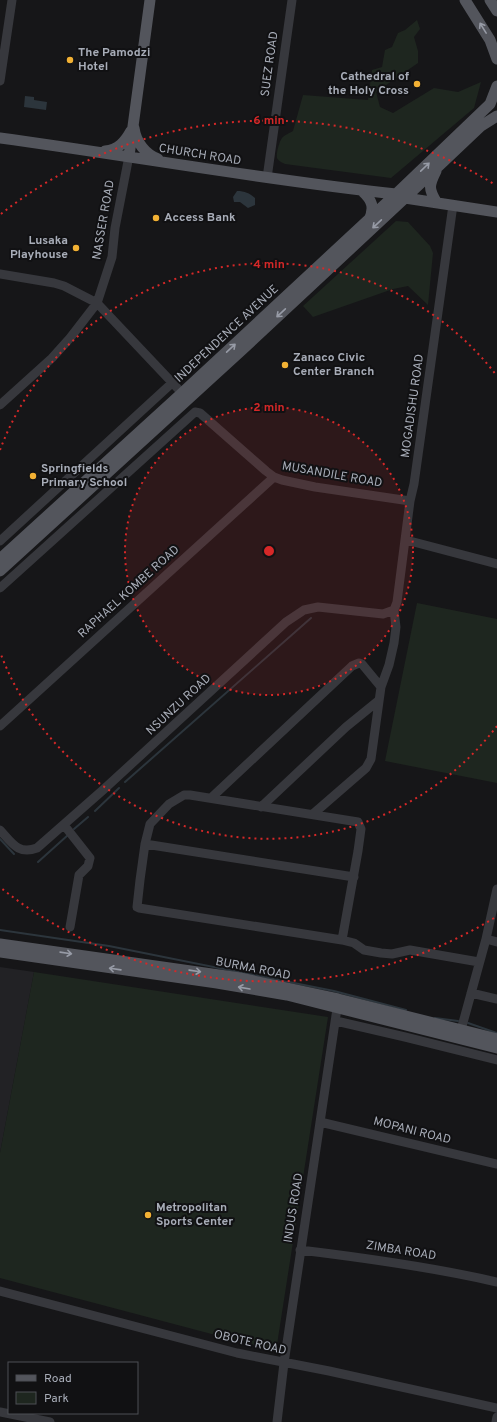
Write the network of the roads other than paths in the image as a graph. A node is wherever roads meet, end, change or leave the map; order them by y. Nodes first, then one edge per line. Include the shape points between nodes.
1 (12, 0) edge
2 (150, 0) edge
3 (292, 0) edge
4 (465, 0) edge
5 (490, 0) edge
6 (497, 11) edge
7 (497, 59) edge
8 (0, 81) edge
9 (497, 86) edge
10 (497, 116) edge
11 (134, 120) junction
12 (0, 138) edge
13 (101, 152) junction
14 (129, 156) junction
15 (163, 162) junction
16 (438, 167) junction
17 (267, 178) junction
18 (362, 191) junction
19 (401, 196) junction
20 (437, 203) junction
21 (453, 205) junction
22 (497, 212) edge
23 (369, 220) junction
24 (0, 274) edge
25 (97, 302) junction
26 (172, 383) junction
27 (182, 393) junction
28 (0, 405) edge
29 (274, 477) junction
30 (410, 501) junction
31 (406, 540) junction
32 (0, 541) edge
33 (0, 559) edge
34 (497, 564) edge
35 (0, 571) edge
36 (0, 588) edge
37 (394, 610) junction
38 (380, 687) junction
39 (378, 702) junction
40 (0, 726) edge
41 (211, 798) junction
42 (261, 807) junction
43 (312, 814) junction
44 (64, 825) junction
45 (0, 830) edge
46 (145, 844) junction
47 (354, 877) junction
48 (497, 890) edge
49 (70, 927) dead end
50 (486, 939) junction
51 (342, 940) junction
52 (497, 942) edge
53 (0, 944) edge
54 (0, 952) edge
55 (479, 962) junction
56 (471, 993) junction
57 (497, 999) edge
58 (338, 1003) junction
59 (336, 1021) junction
60 (461, 1030) junction
61 (497, 1039) edge
62 (497, 1048) edge
63 (497, 1060) edge
64 (320, 1122) junction
65 (497, 1164) edge
66 (300, 1250) junction
67 (497, 1282) edge
68 (0, 1292) edge
69 (284, 1363) junction
70 (497, 1408) edge
71 (10, 1414) edge
72 (497, 1417) edge
73 (50, 1422) edge
74 (277, 1422) edge
75 (496, 1422) edge

1 - 8 street
2 - 11 main road, NASSER ROAD
3 - 17 street, SUEZ ROAD
7 -> 4 main road via 490,40
5 - 6 main road
19 -> 9 main road, INDEPENDENCE AVENUE via 490,104
10 - 16 main road, INDEPENDENCE AVENUE via 481,126
11 - 13 main road via 123,143 113,150
11 - 14 main road, NASSER ROAD
11 - 15 main road via 138,141 153,157
12 - 13 main road, CHURCH ROAD
13 - 14 main road, CHURCH ROAD
14 - 15 main road, CHURCH ROAD
14 - 25 street, NASSER ROAD via 112,257
15 - 17 main road, CHURCH ROAD
16 - 19 main road, INDEPENDENCE AVENUE
16 - 20 main road via 430,188
17 - 18 main road, CHURCH ROAD
18 - 19 main road, CHURCH ROAD
18 - 23 main road via 372,202
19 - 20 main road, CHURCH ROAD
19 - 23 main road, INDEPENDENCE AVENUE
19 -> 35 main road, INDEPENDENCE AVENUE
20 - 21 main road, CHURCH ROAD
21 - 22 main road, CHURCH ROAD
21 - 30 street, MOGADISHU ROAD
27 -> 23 main road, INDEPENDENCE AVENUE
24 - 25 street via 54,283
25 - 26 street
25 - 28 street, NASSER ROAD via 52,358
26 - 27 street
26 - 32 street
27 - 33 main road, INDEPENDENCE AVENUE
29 - 30 street, MUSANDILE ROAD via 315,487
29 - 36 street, MUSANDILE ROAD via 200,413 194,412
29 - 40 street, RAPHAEL KOMBE ROAD
30 - 31 street, MOGADISHU ROAD
31 - 34 street
31 - 37 street, MOGADISHU ROAD
37 - 38 street, MOGADISHU ROAD via 396,627 391,659
37 - 44 street, NSUNZU ROAD via 383,614 318,607 295,615
38 - 39 street, MOGADISHU ROAD
38 - 41 street via 362,664 352,666
39 - 42 street via 346,727
39 - 43 street, MOGADISHU ROAD via 369,764
41 - 42 street
41 - 46 street via 184,795 173,801 150,824
42 - 43 street
43 - 47 street via 359,823 361,829
44 - 45 street, NSUNZU ROAD via 42,845 31,851 17,848
44 - 49 street via 90,858 88,866 79,875
46 - 47 street
46 - 51 street via 137,907 139,908
47 - 51 street
48 - 50 street
50 - 52 street
50 - 55 street
51 - 55 street via 354,943 364,950 381,953 392,954 410,950
53 -> 58 main road, BURMA ROAD via 240,978
58 -> 54 main road, BURMA ROAD
55 - 56 street
56 - 57 street
56 - 60 street
58 - 59 street, INDUS ROAD
58 - 60 main road, BURMA ROAD
58 - 62 main road, BURMA ROAD
59 - 63 street
59 - 64 street, INDUS ROAD
60 - 61 main road, BURMA ROAD
64 - 65 street, MOPANI ROAD
64 - 66 street, INDUS ROAD
66 - 67 street, ZIMBA ROAD via 437,1269
66 - 69 street, INDUS ROAD
68 - 69 street, OBOTE ROAD
69 - 70 street, OBOTE ROAD
69 - 74 street, INDUS ROAD
71 - 73 street
72 - 75 street

